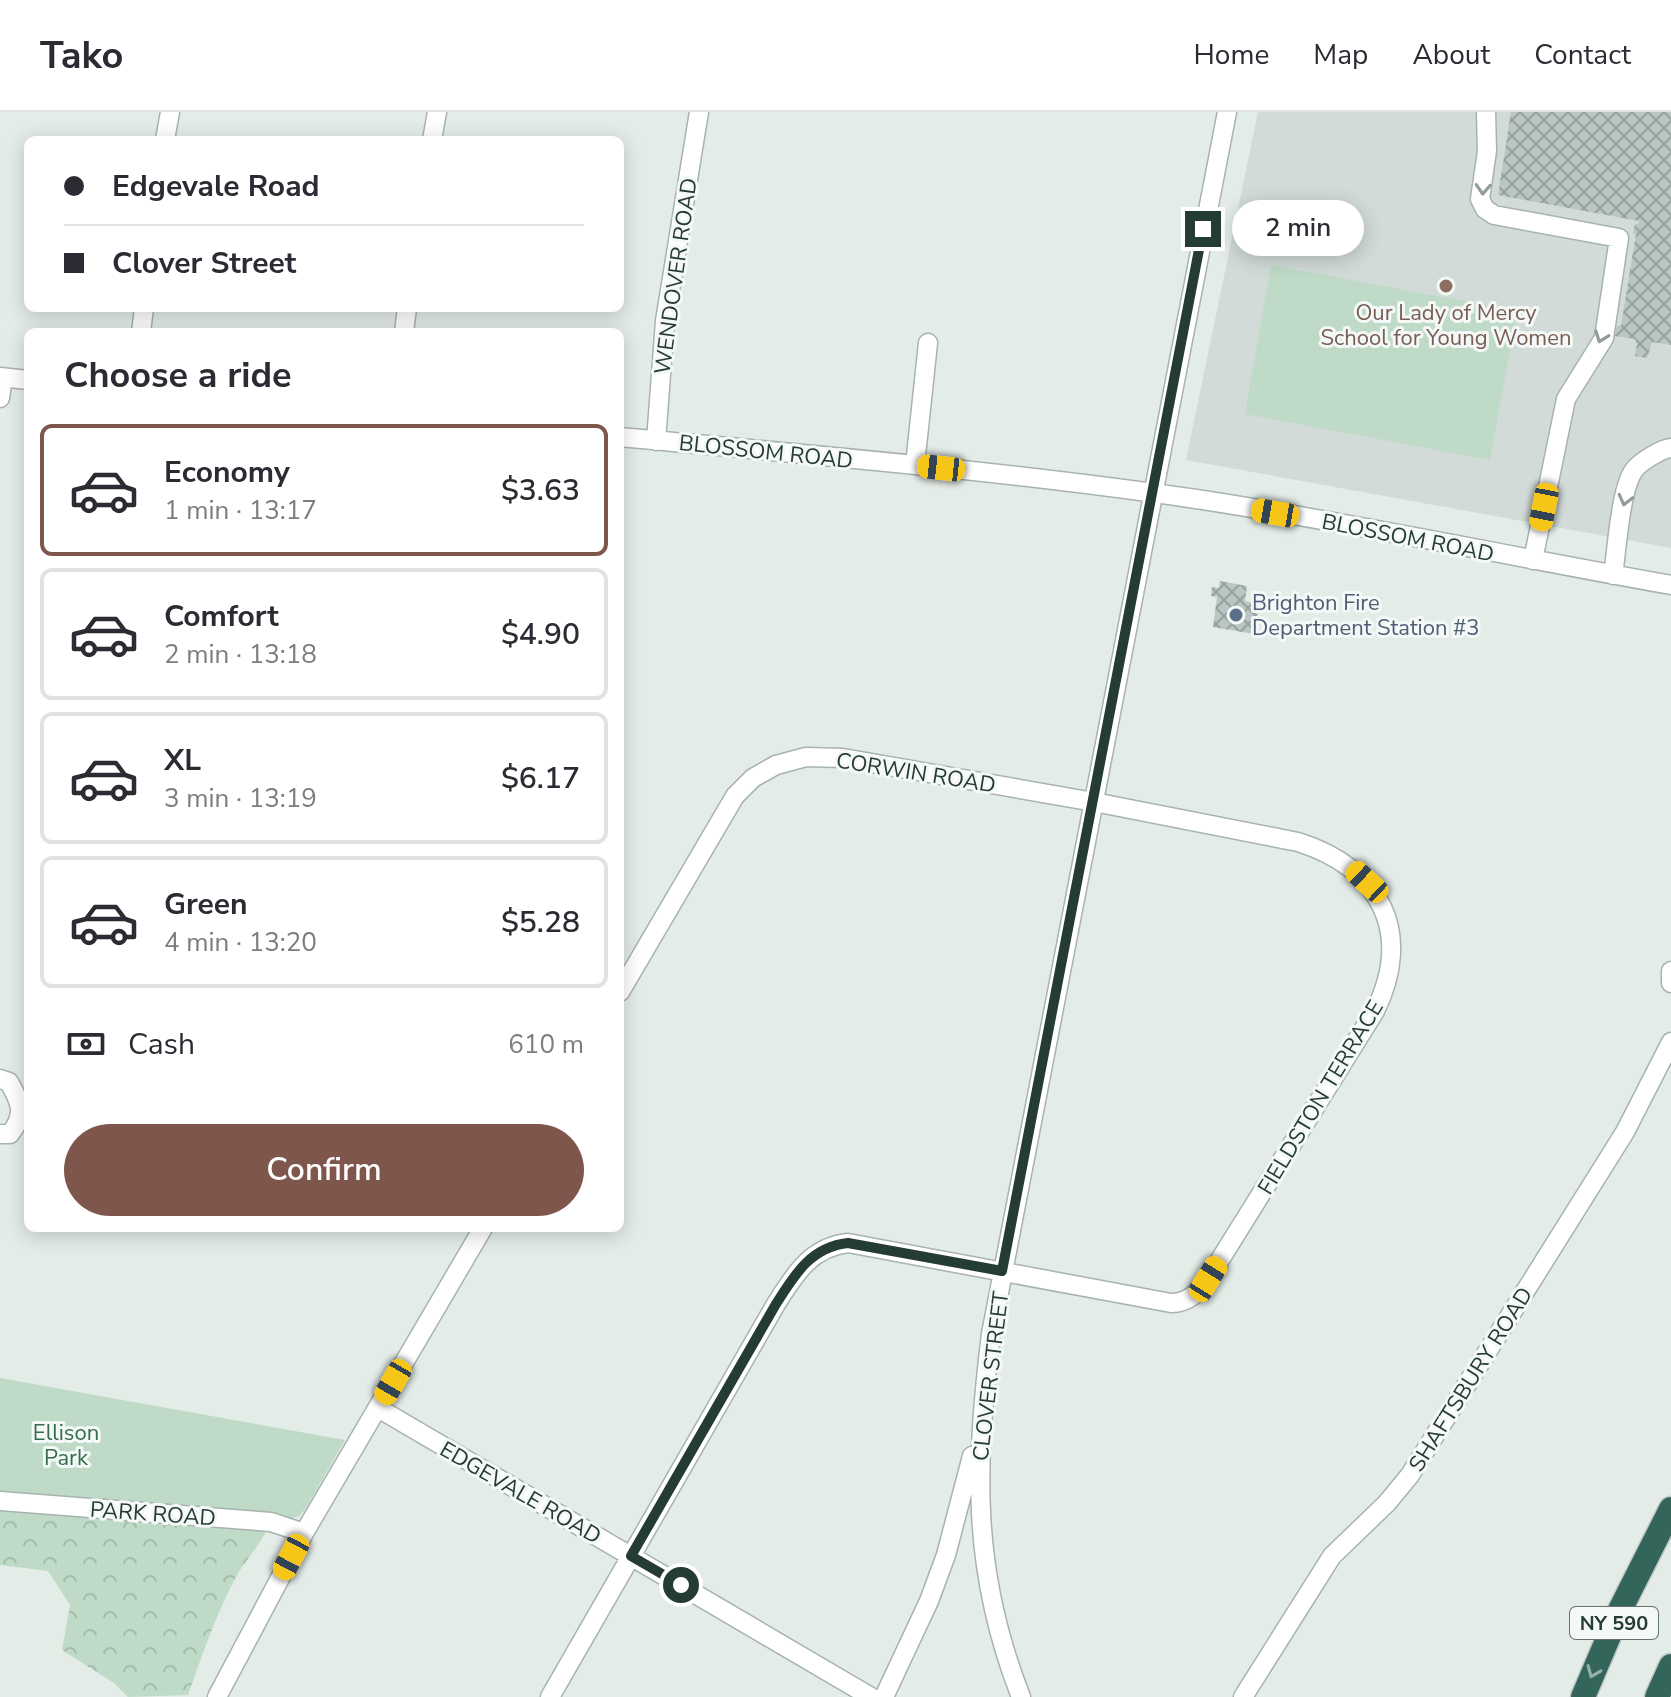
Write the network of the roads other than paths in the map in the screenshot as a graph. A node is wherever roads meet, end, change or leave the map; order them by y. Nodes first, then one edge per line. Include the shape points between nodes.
1 (170, 112) edge
2 (437, 112) edge
3 (699, 112) edge
4 (1227, 112) edge
5 (1486, 112) edge
6 (166, 136) edge
7 (433, 136) edge
8 (928, 343) dead end
9 (1, 378) edge
10 (24, 380) edge
11 (0, 398) edge
12 (624, 437) edge
13 (656, 441) junction
14 (1671, 448) edge
15 (915, 465) junction
16 (1153, 493) junction
17 (1533, 560) junction
18 (1613, 575) junction
19 (1671, 585) edge
20 (1094, 802) junction
21 (1671, 971) edge
22 (1671, 983) edge
23 (624, 985) edge
24 (1671, 1042) edge
25 (0, 1079) edge
26 (0, 1134) edge
27 (481, 1232) edge
28 (1002, 1271) junction
29 (378, 1408) junction
30 (980, 1424) junction
31 (0, 1501) edge
32 (1671, 1507) edge
33 (304, 1533) junction
34 (631, 1556) junction
35 (1671, 1666) edge
36 (217, 1697) edge
37 (550, 1697) edge
38 (871, 1697) edge
39 (884, 1697) edge
40 (1021, 1697) edge
41 (1243, 1697) edge
42 (1583, 1697) edge
43 (1657, 1697) edge

1 - 6 street
2 - 7 street
3 - 13 street, WENDOVER ROAD via 665,321
4 - 16 street, CLOVER STREET
5 -> 17 street via 1480,199 1485,209 1619,238 1604,338 1566,399
8 - 15 street
9 - 10 street
9 - 11 street
12 - 13 street, BLOSSOM ROAD
13 - 15 street, BLOSSOM ROAD
14 -> 18 street via 1634,470
15 - 16 street, BLOSSOM ROAD
16 - 17 street, BLOSSOM ROAD
16 - 20 street, CLOVER STREET
17 - 18 street, BLOSSOM ROAD
18 - 19 street, BLOSSOM ROAD
20 - 23 street, CORWIN ROAD via 843,758 806,757 776,765 735,796
20 - 28 street, CLOVER STREET
20 - 28 street, FIELDSTON TERRACE via 1298,842 1349,866 1374,892 1389,922 1388,981 1375,1011 1196,1293 1171,1303
21 - 22 street
24 - 41 street, SHAFTSBURY ROAD via 1625,1132 1410,1475 1332,1556
25 - 26 street via 9,1082 20,1102 19,1122 10,1134
27 - 29 street
28 - 30 street, CLOVER STREET
28 - 34 street, FIELDSTON TERRACE via 848,1243 815,1253 776,1304
29 - 33 street
29 - 34 street, EDGEVALE ROAD
30 - 39 street via 946,1555
30 - 40 street, CLOVER STREET via 985,1568
31 - 33 street, PARK ROAD via 271,1522
32 -> 42 highway, NY 590
33 - 36 street
34 - 37 street, FIELDSTON TERRACE
34 - 38 street, EDGEVALE ROAD
35 - 43 highway, NY 590

